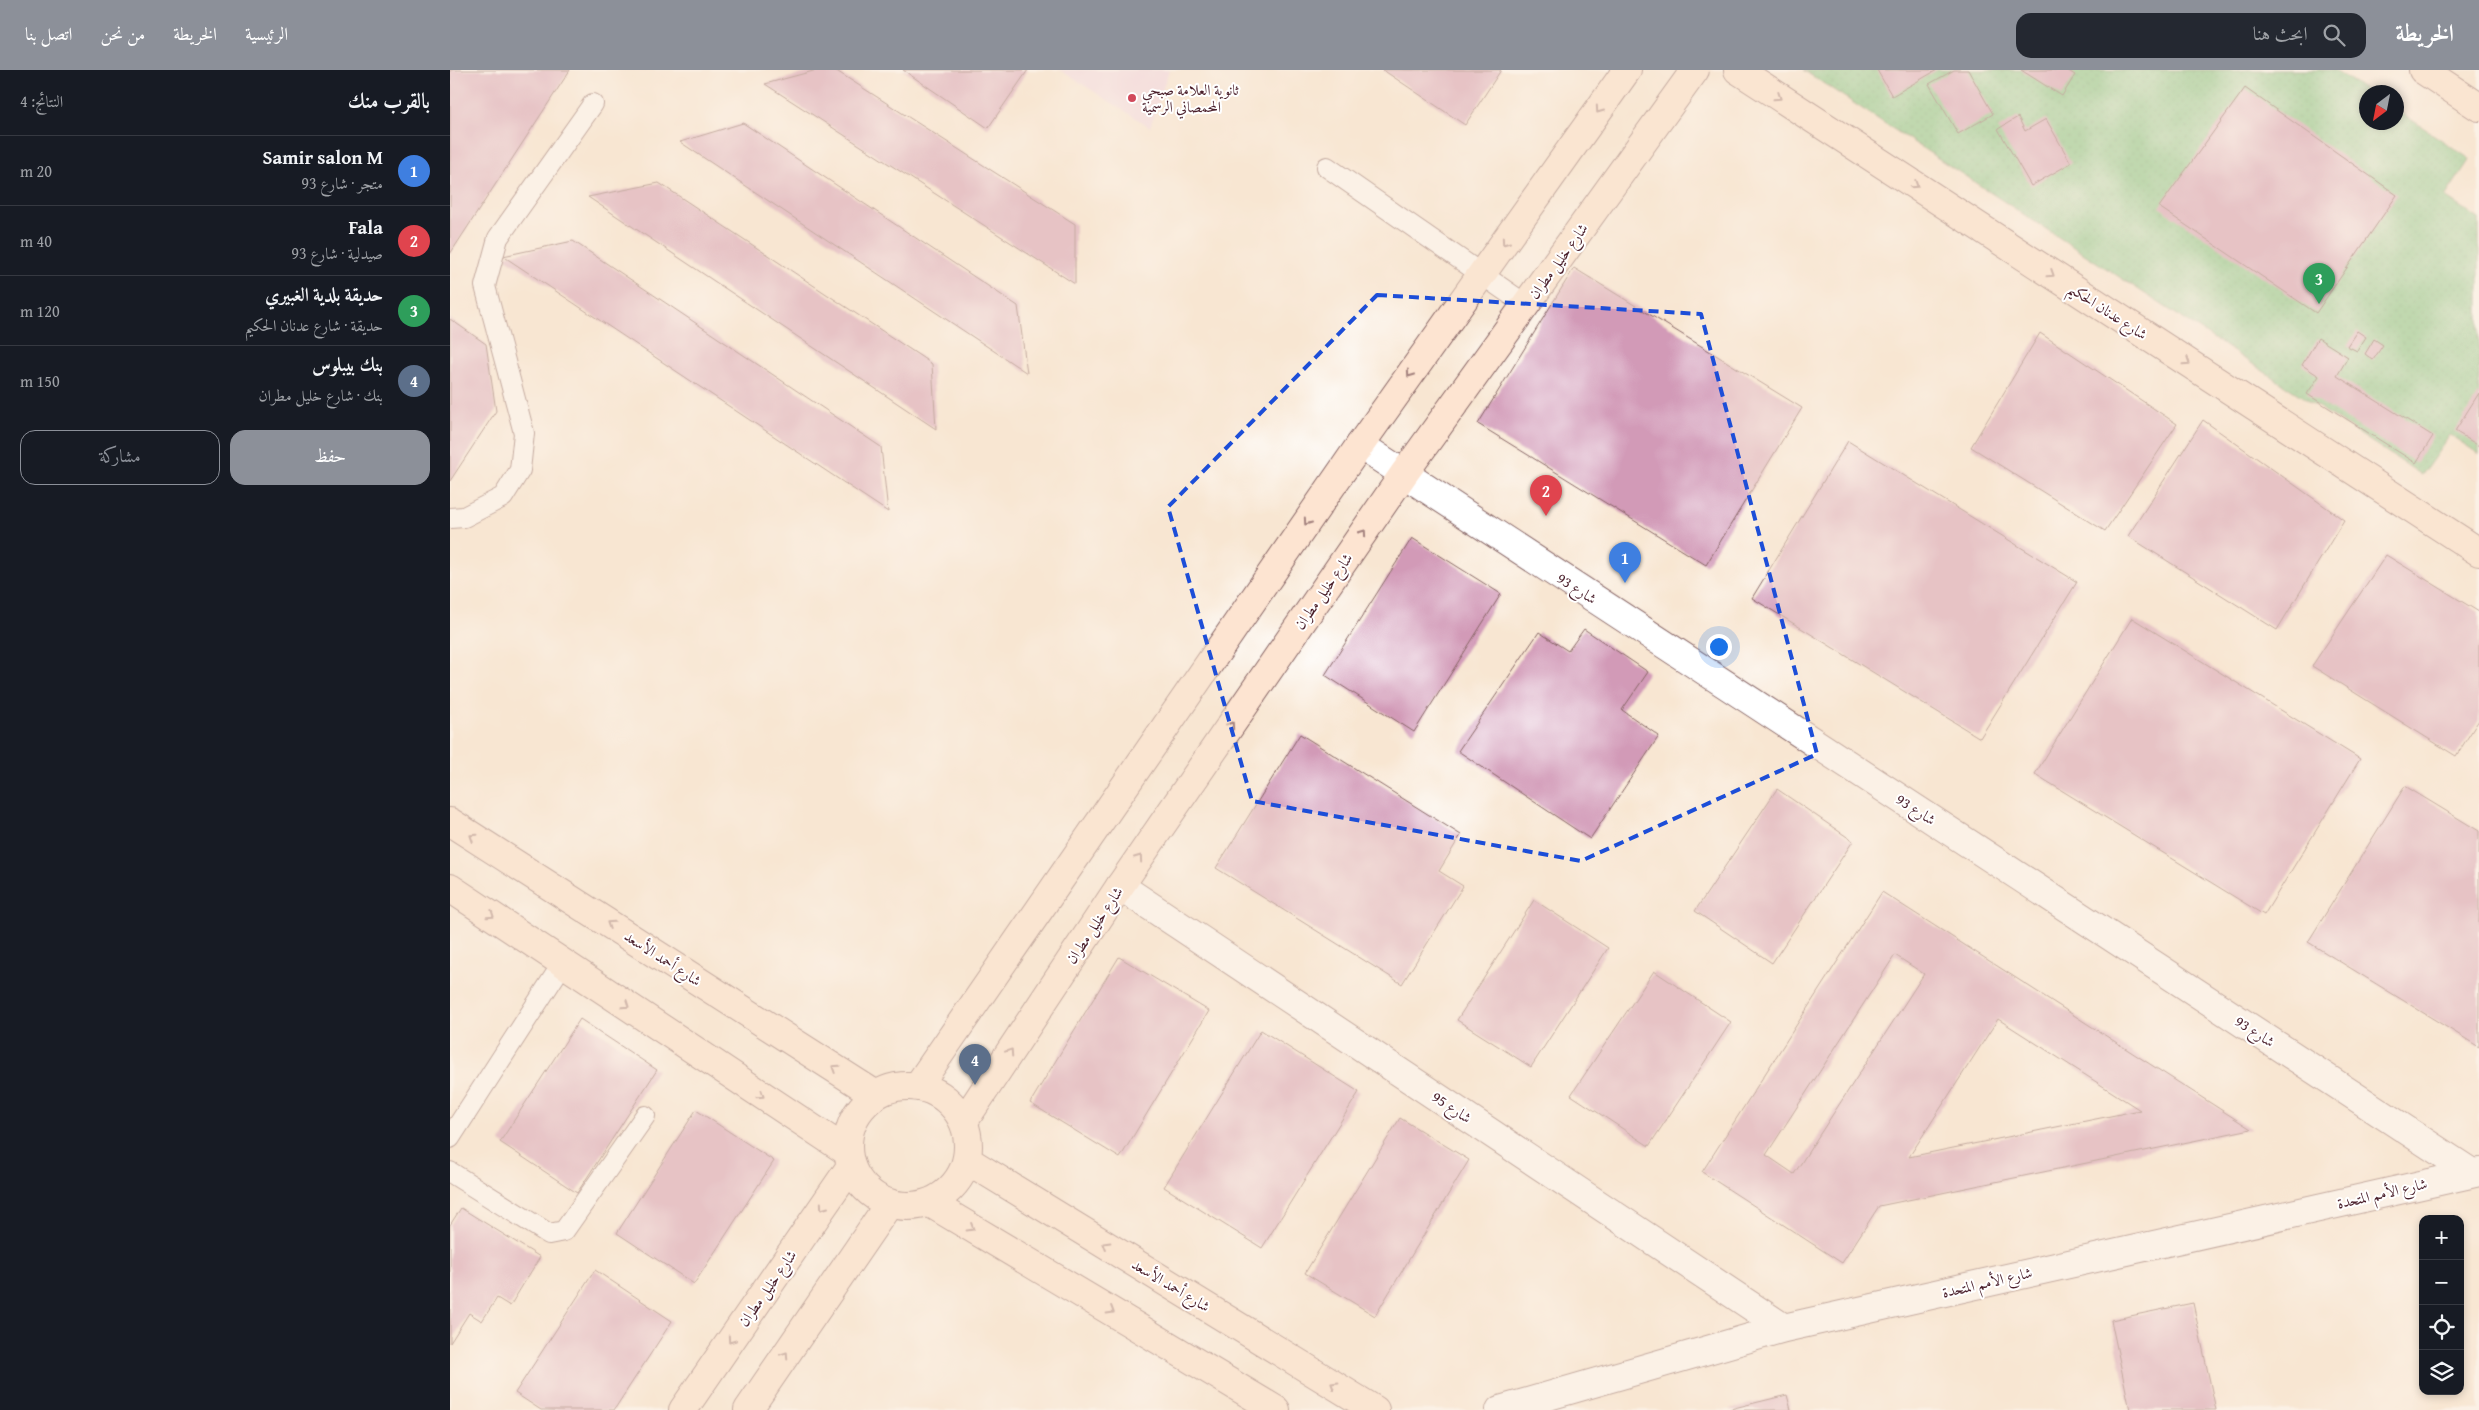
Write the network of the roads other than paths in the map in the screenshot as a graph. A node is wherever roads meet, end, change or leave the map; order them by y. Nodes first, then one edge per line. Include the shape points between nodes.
1 (1628, 70) edge
2 (1695, 70) edge
3 (1738, 70) edge
4 (2423, 70) edge
5 (593, 104) dead end
6 (2479, 107) edge
7 (1327, 166) dead end
8 (1481, 275) junction
9 (1526, 305) junction
10 (1360, 445) junction
11 (1403, 475) junction
12 (450, 518) edge
13 (2479, 552) edge
14 (450, 822) edge
15 (1120, 886) junction
16 (450, 888) edge
17 (563, 964) junction
18 (917, 1086) junction
19 (876, 1094) junction
20 (645, 1116) dead end
21 (964, 1122) junction
22 (450, 1138) edge
23 (849, 1159) junction
24 (967, 1160) junction
25 (450, 1172) edge
26 (2476, 1172) edge
27 (930, 1203) junction
28 (889, 1204) junction
29 (1784, 1328) junction
30 (683, 1410) edge
31 (748, 1410) edge
32 (1276, 1410) edge
33 (1375, 1410) edge
34 (1500, 1410) edge

1 -> 8 street
2 - 9 street, شارع خليل مطران
3 -> 13 street, شارع عدنان الحكيم
4 - 6 street
5 - 12 lane via 498,238 485,286 524,433 520,470 503,497 464,517
7 - 8 lane
8 - 9 lane
8 -> 10 street
9 - 11 street, شارع خليل مطران
10 - 11 street, شارع 93
10 -> 18 street
15 -> 11 street, شارع خليل مطران
11 - 26 street, شارع 93
19 -> 14 street, شارع أحمد الأسعد
21 -> 15 street, شارع خليل مطران
15 - 29 street, شارع 95
16 -> 17 street
17 - 22 lane
17 -> 23 street
18 - 19 street via 889,1088
18 - 21 street via 945,1098
19 - 23 street via 853,1119 848,1135
20 - 25 lane via 564,1231 549,1234
21 - 24 street via 969,1147
23 - 28 street via 862,1185
23 -> 30 street, شارع خليل مطران
24 - 27 street via 954,1186
33 -> 24 street, شارع أحمد الأسعد
26 - 29 street, شارع الأمم المتحدة
27 - 28 street via 904,1207
27 -> 32 street
31 -> 28 street
29 - 34 street, شارع الأمم المتحدة

